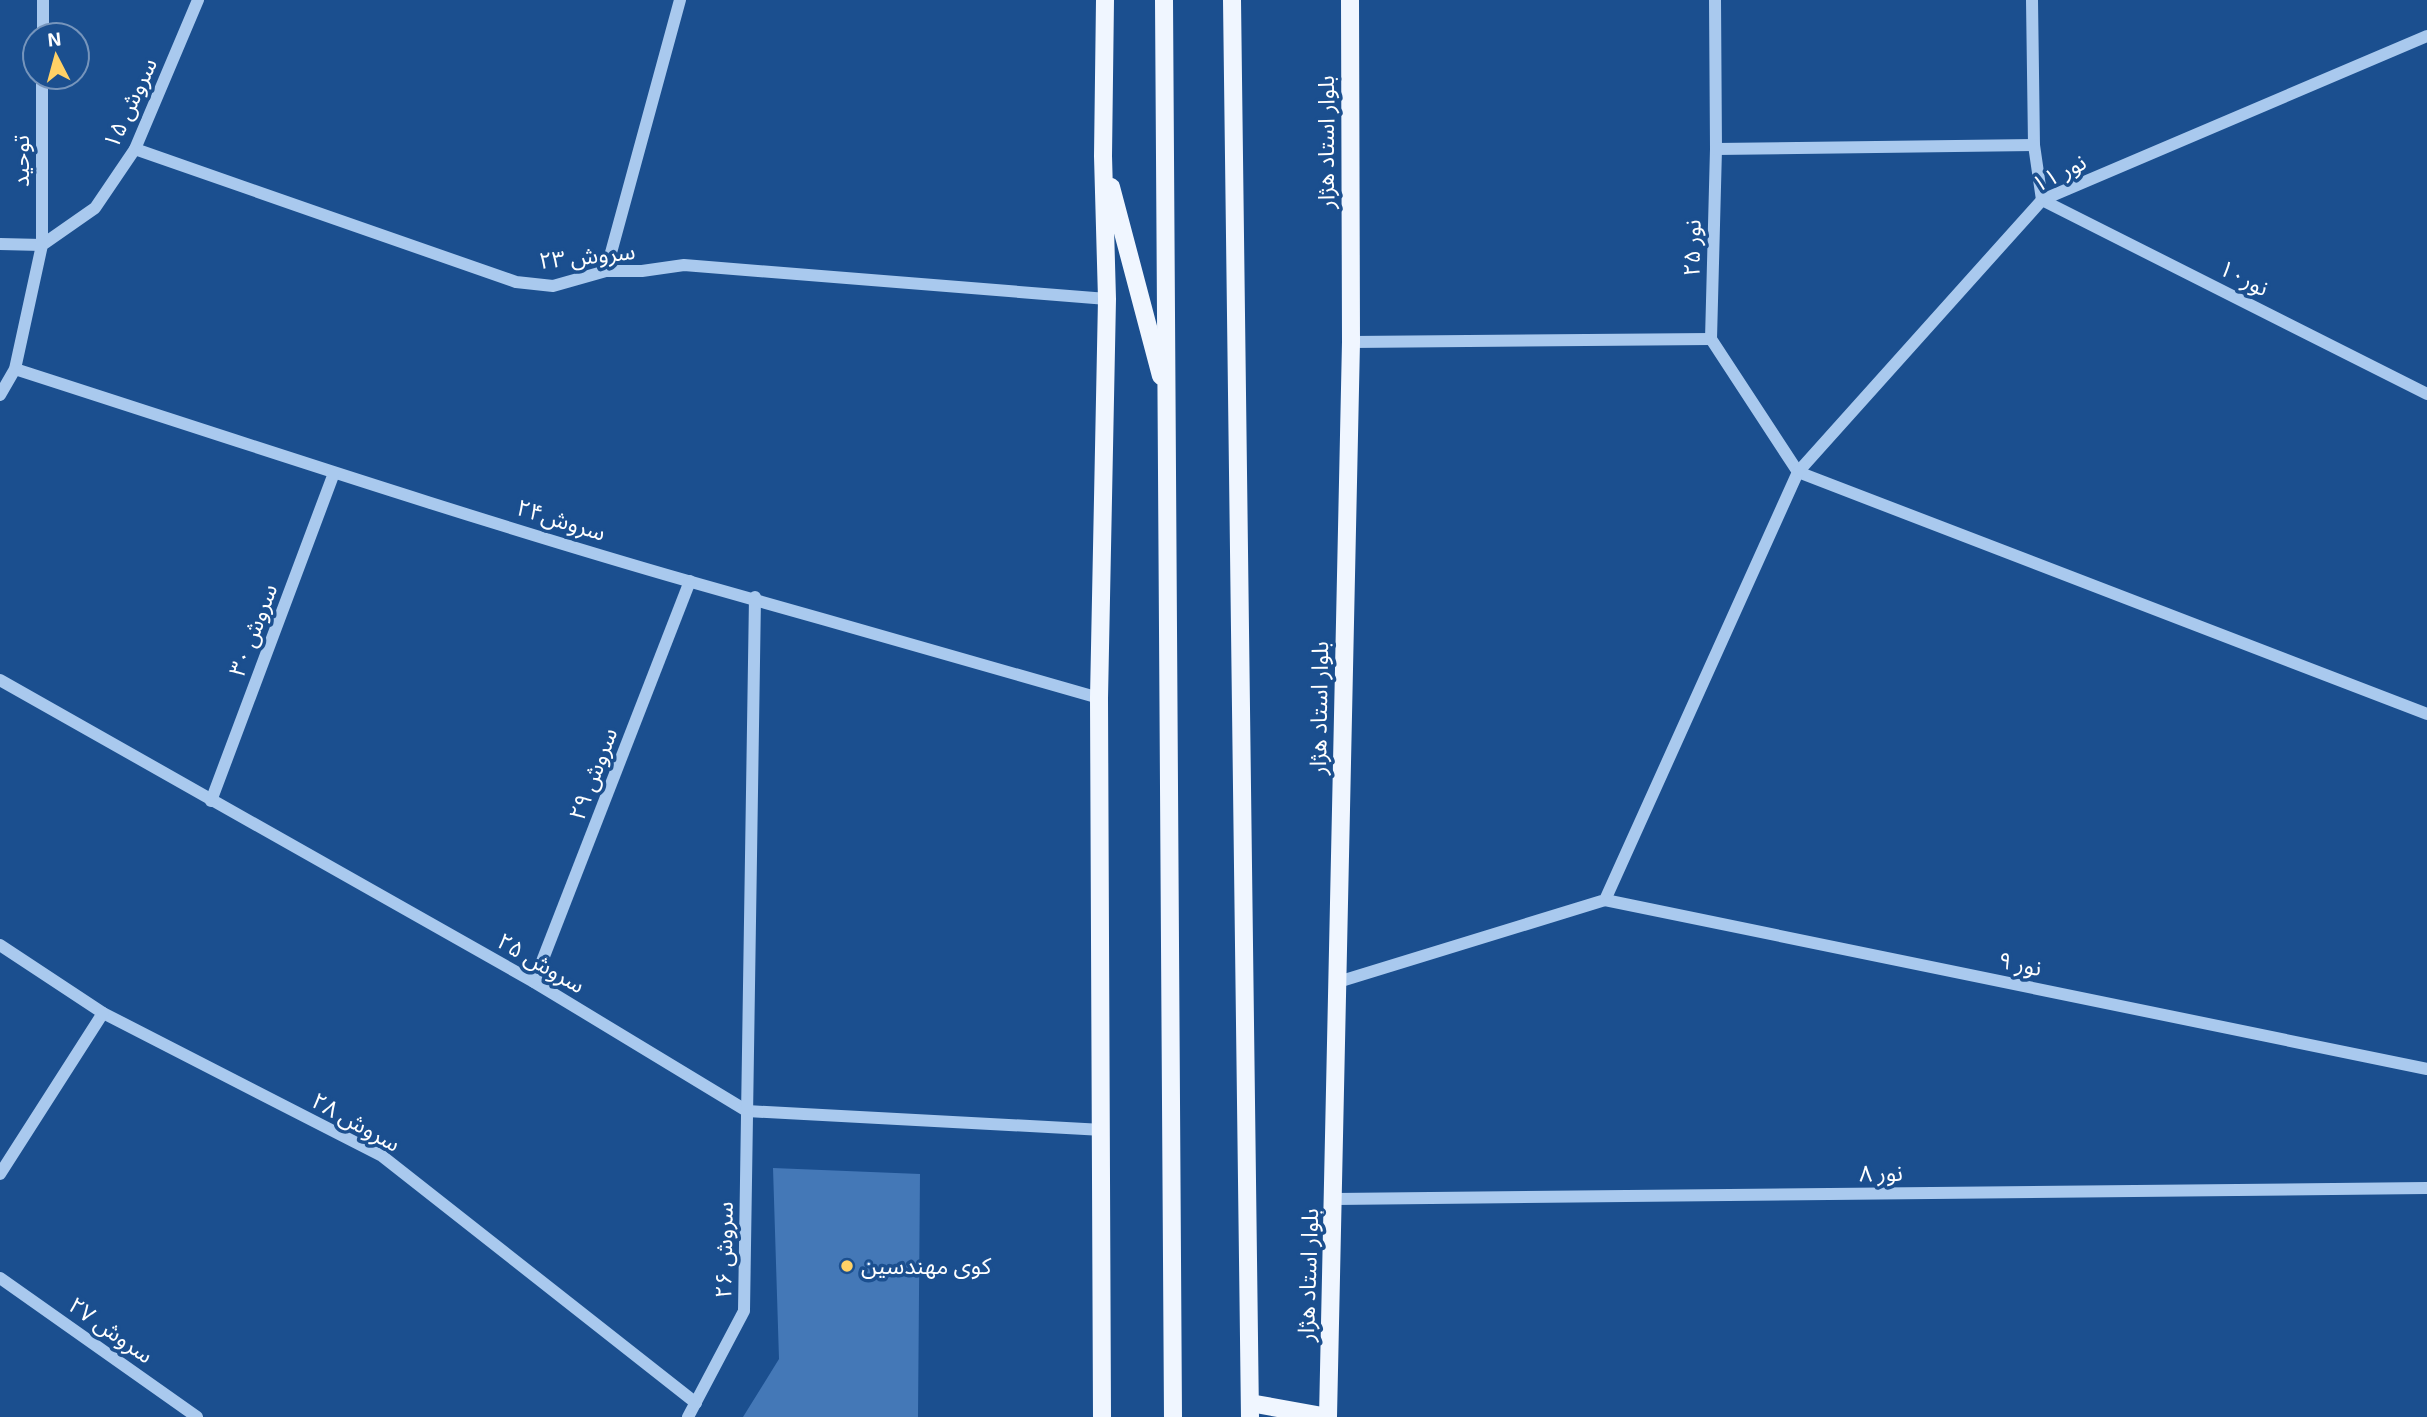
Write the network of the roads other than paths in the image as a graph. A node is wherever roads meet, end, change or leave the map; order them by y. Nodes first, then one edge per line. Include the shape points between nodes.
1 (43, 0) edge
2 (198, 0) edge
3 (680, 0) edge
4 (1105, 0) edge
5 (1164, 0) edge
6 (1232, 0) edge
7 (1350, 0) edge
8 (1715, 0) edge
9 (2032, 0) edge
10 (43, 21) edge
11 (2427, 36) edge
12 (43, 91) edge
13 (2034, 145) junction
14 (135, 149) junction
15 (1716, 149) junction
16 (1103, 156) junction
17 (2042, 200) junction
18 (0, 244) edge
19 (42, 245) junction
20 (606, 271) junction
21 (1107, 299) junction
22 (1711, 340) junction
23 (1351, 342) junction
24 (15, 369) junction
25 (2427, 394) edge
26 (0, 395) edge
27 (1168, 403) junction
28 (334, 472) junction
29 (1798, 472) junction
30 (690, 581) junction
31 (755, 597) junction
32 (0, 680) edge
33 (1099, 698) junction
34 (2427, 714) edge
35 (211, 802) junction
36 (1605, 900) junction
37 (0, 946) edge
38 (534, 982) junction
39 (1338, 982) junction
40 (103, 1013) junction
41 (2427, 1069) edge
42 (747, 1111) junction
43 (1103, 1130) junction
44 (0, 1174) edge
45 (2427, 1188) edge
46 (1335, 1199) junction
47 (0, 1278) edge
48 (696, 1403) junction
49 (1250, 1410) edge
50 (197, 1417) edge
51 (688, 1417) edge
52 (1102, 1417) edge
53 (1173, 1417) edge
54 (1328, 1417) edge

1 - 10 street
2 - 14 street, سروش ۱۵
3 - 20 street
4 - 16 main road
5 - 27 main road
6 - 49 main road
7 - 23 main road, بلوار استاد هژار
8 - 15 street, نور ۲۵
9 - 13 street
11 - 17 street, نور ۱۱
12 - 19 street, توحید
13 - 15 street
13 - 17 street
14 - 19 street, سروش ۱۵ via 95,208
14 - 20 street, سروش ۲۳ via 516,282 553,286
15 - 22 street, نور ۲۵
16 - 21 main road
16 - 27 main road
17 - 25 street, نور۱۰
17 - 29 street, نور ۱۱
18 - 19 street
19 - 24 street
20 - 21 street, سروش ۲۳ via 684,265
21 - 33 main road
22 - 23 street
22 - 29 street
23 - 39 main road, بلوار استاد هژار
24 - 26 street
24 - 28 street, سروش۲۴
27 - 53 main road
28 - 30 street, سروش۲۴
28 - 35 street, سروش ۳۰
29 - 34 street
29 - 36 street, نور ۱۱
30 - 31 street, سروش۲۴
30 - 38 street, سروش ۲۹
31 - 33 street, سروش۲۴
31 - 42 street, سروش ۲۶
32 - 35 street, سروش ۲۵
33 - 43 main road
35 - 38 street, سروش ۲۵
36 - 39 street
36 - 41 street, نور ۹
37 - 40 street, سروش ۲۸
38 - 42 street, سروش ۲۵
39 - 46 main road, بلوار استاد هژار
40 - 44 street
40 - 48 street, سروش ۲۸ via 382,1156
42 - 43 street, سروش ۲۵
42 - 48 street, سروش ۲۶ via 744,1311
43 - 52 main road
45 - 46 street, نور ۸
46 - 54 main road, بلوار استاد هژار
47 - 50 street, سروش ۲۷
48 - 51 street, سروش ۲۶
49 - 54 main road

